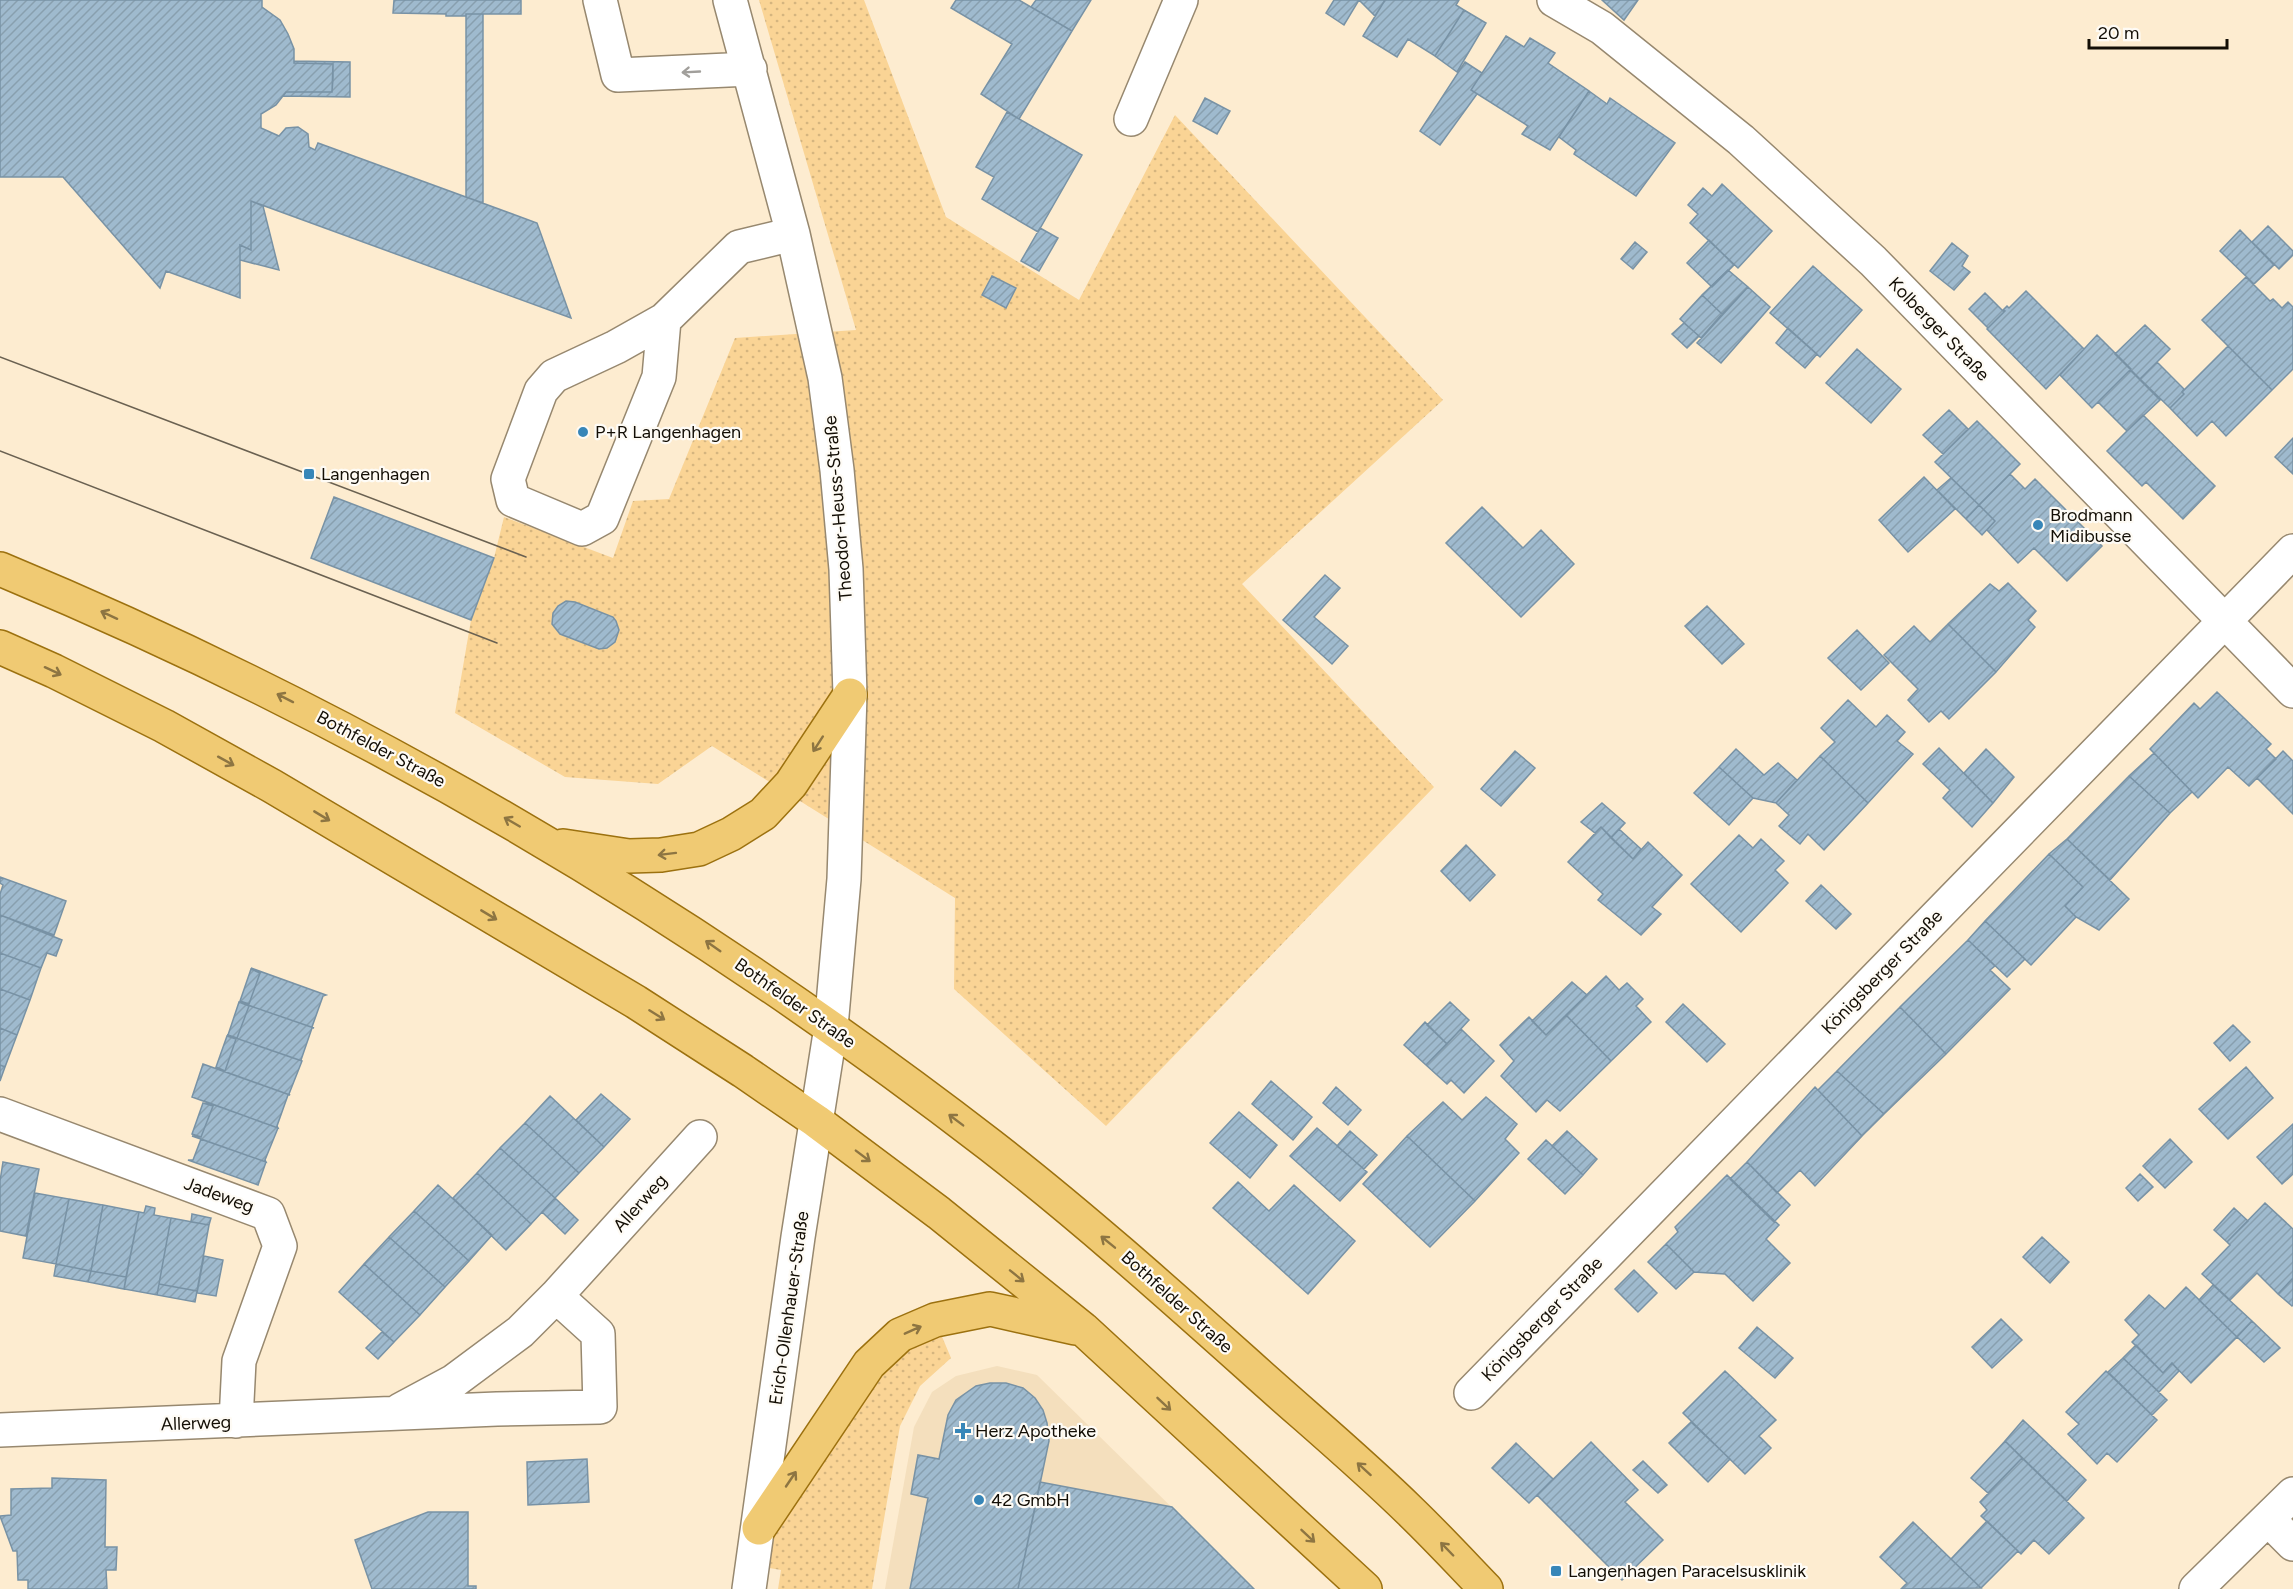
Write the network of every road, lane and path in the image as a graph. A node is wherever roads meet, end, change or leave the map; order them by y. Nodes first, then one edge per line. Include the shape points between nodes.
1 (600, 0) edge
2 (730, 0) edge
3 (1181, 0) edge
4 (1554, 0) edge
5 (750, 69) junction
6 (1131, 119) dead end
7 (793, 234) junction
8 (664, 320) junction
9 (2293, 551) edge
10 (0, 568) edge
11 (2224, 621) junction
12 (0, 647) edge
13 (2293, 692) edge
14 (850, 695) junction
15 (552, 845) junction
16 (831, 1027) junction
17 (0, 1114) edge
18 (816, 1121) junction
19 (700, 1137) dead end
20 (555, 1296) junction
21 (1083, 1329) junction
22 (1471, 1393) dead end
23 (393, 1414) junction
24 (236, 1421) junction
25 (0, 1430) edge
26 (2293, 1494) edge
27 (2268, 1519) junction
28 (759, 1527) junction
29 (2293, 1544) edge
30 (748, 1589) edge
31 (1365, 1589) edge
32 (1486, 1589) edge
33 (2196, 1589) edge

5 -> 1 street via 618,75
2 - 5 street, Theodor-Heuss-Straße
3 - 6 street
4 - 11 street, Kolberger Straße via 1602,28 1741,140 1873,261
5 - 7 street, Theodor-Heuss-Straße
7 - 8 street via 739,247
7 - 14 street, Theodor-Heuss-Straße via 825,378 837,470 846,569
8 - 8 street via 659,377 602,518 582,529 513,500 508,479 541,391 554,376
9 - 11 street, Königsberger Straße
15 -> 10 main road, Bothfelder Straße via 402,759 250,680
11 - 13 street, Kolberger Straße
11 - 22 street, Königsberger Straße
12 -> 18 main road via 164,726 272,786 651,1012
14 -> 15 main road via 791,784 763,814 731,834 699,849 661,855 629,856
14 - 16 street, Theodor-Heuss-Straße via 844,879
16 -> 15 main road, Bothfelder Straße via 704,940
16 - 18 street, Erich-Ollenhauer-Straße
32 -> 16 main road, Bothfelder Straße via 1407,1508 1131,1261 992,1147
17 - 24 street, Jadeweg via 268,1214 280,1246 239,1361
18 -> 21 main road via 939,1213
18 - 28 street, Erich-Ollenhauer-Straße
19 - 20 street, Allerweg
20 - 23 street, Allerweg via 520,1332 454,1381
20 - 23 street, Allerweg via 598,1334 600,1407
28 -> 21 main road via 869,1364 900,1335 935,1320 990,1309
21 -> 31 main road
23 - 24 street, Allerweg
24 - 25 street, Allerweg
26 - 27 street
27 - 29 street
27 - 33 street
28 - 30 street, Erich-Ollenhauer-Straße

